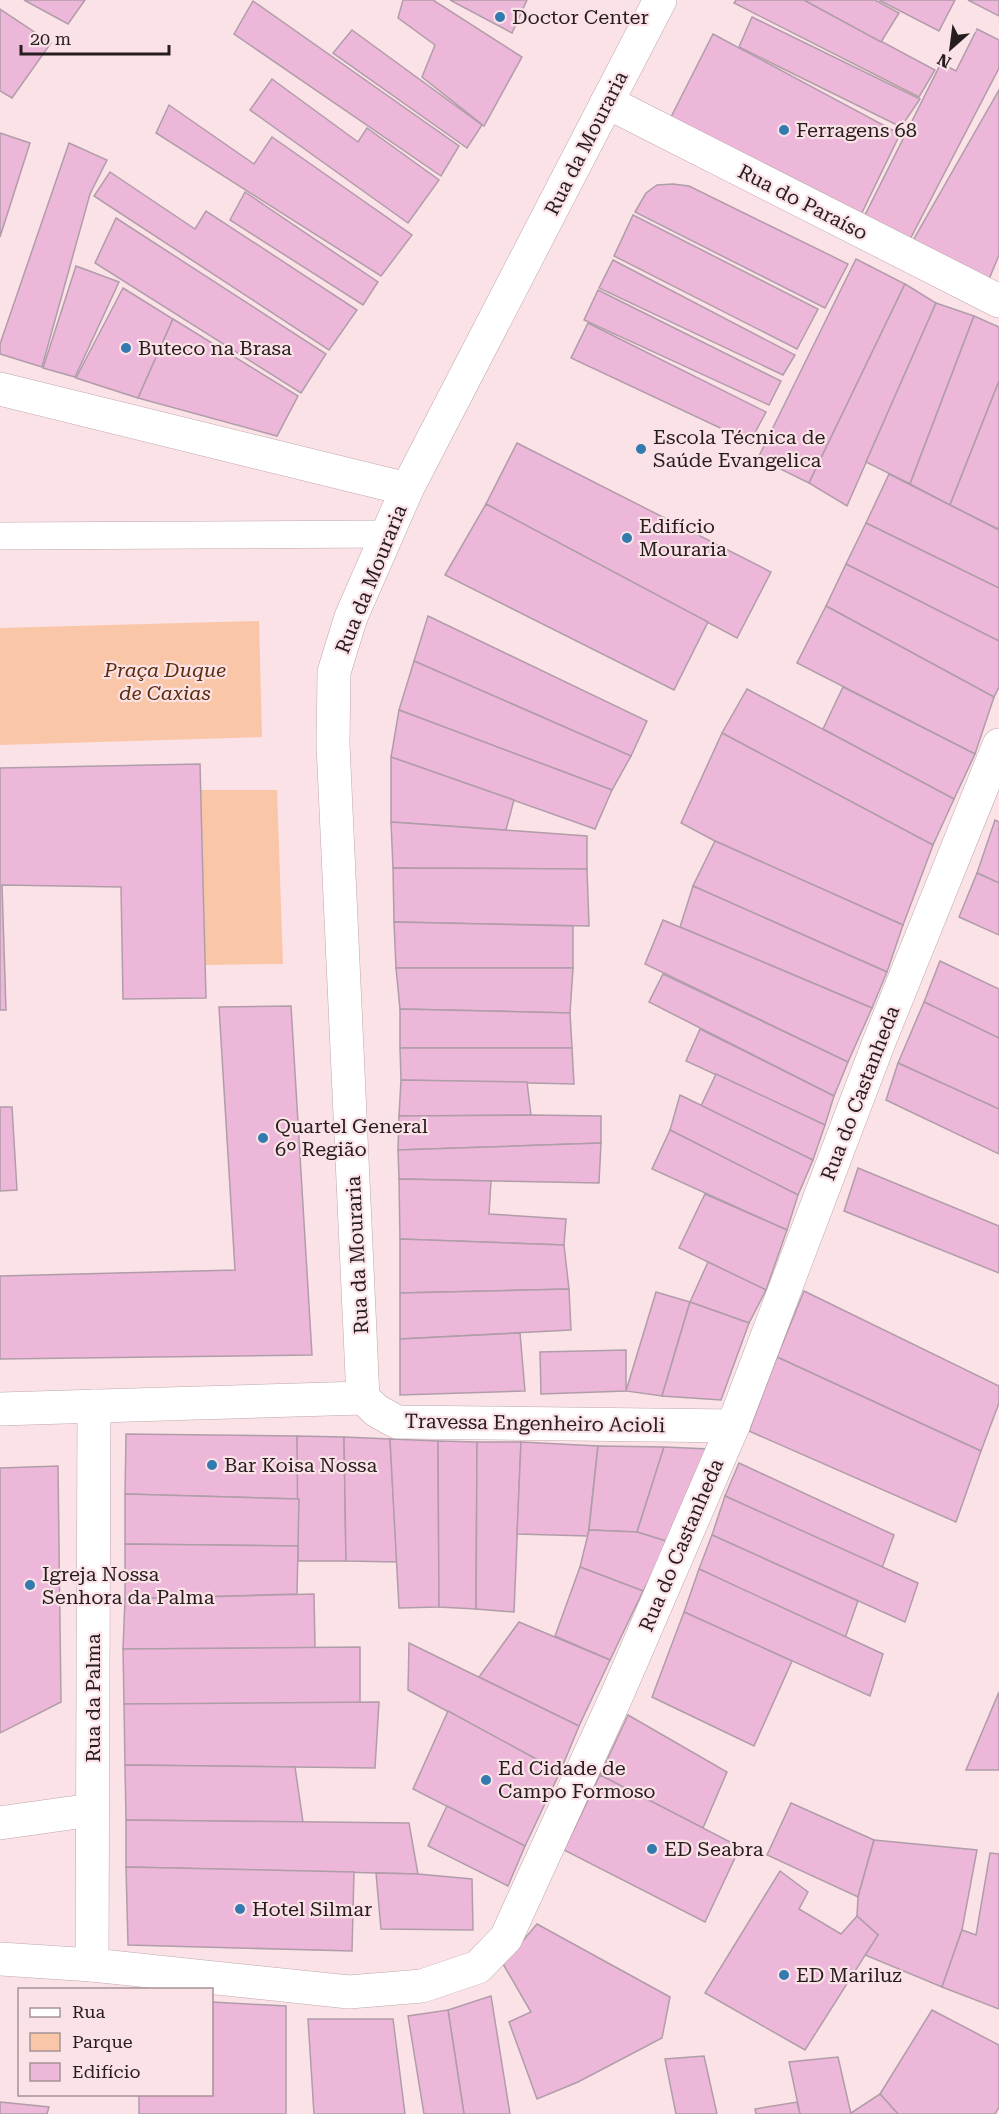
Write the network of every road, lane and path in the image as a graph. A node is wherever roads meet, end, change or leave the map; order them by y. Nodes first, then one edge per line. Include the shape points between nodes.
1 (660, 0) edge
2 (607, 102) junction
3 (999, 301) edge
4 (0, 389) edge
5 (407, 489) junction
6 (388, 534) junction
7 (0, 536) edge
8 (999, 745) edge
9 (363, 1398) junction
10 (94, 1406) junction
11 (0, 1409) edge
12 (732, 1426) junction
13 (92, 1810) junction
14 (0, 1823) edge
15 (0, 1959) edge
16 (92, 1965) junction

1 - 2 street, Rua da Mouraria
2 - 3 street, Rua do Paraíso
2 - 5 street, Rua da Mouraria
4 - 5 street
5 - 6 street, Rua da Mouraria
6 - 7 lane
6 - 9 street, Rua da Mouraria via 351,617 334,672 333,744
8 - 12 street, Rua do Castanheda via 879,1042
9 - 10 street
9 - 12 street, Travessa Engenheiro Acioli via 397,1422
10 - 11 street
10 - 13 street, Rua da Palma
12 - 16 street, Rua do Castanheda via 617,1695 506,1938 478,1967 422,1986 349,1992
13 - 14 street
13 - 16 street, Rua da Palma
15 - 16 street, Rua do Castanheda

